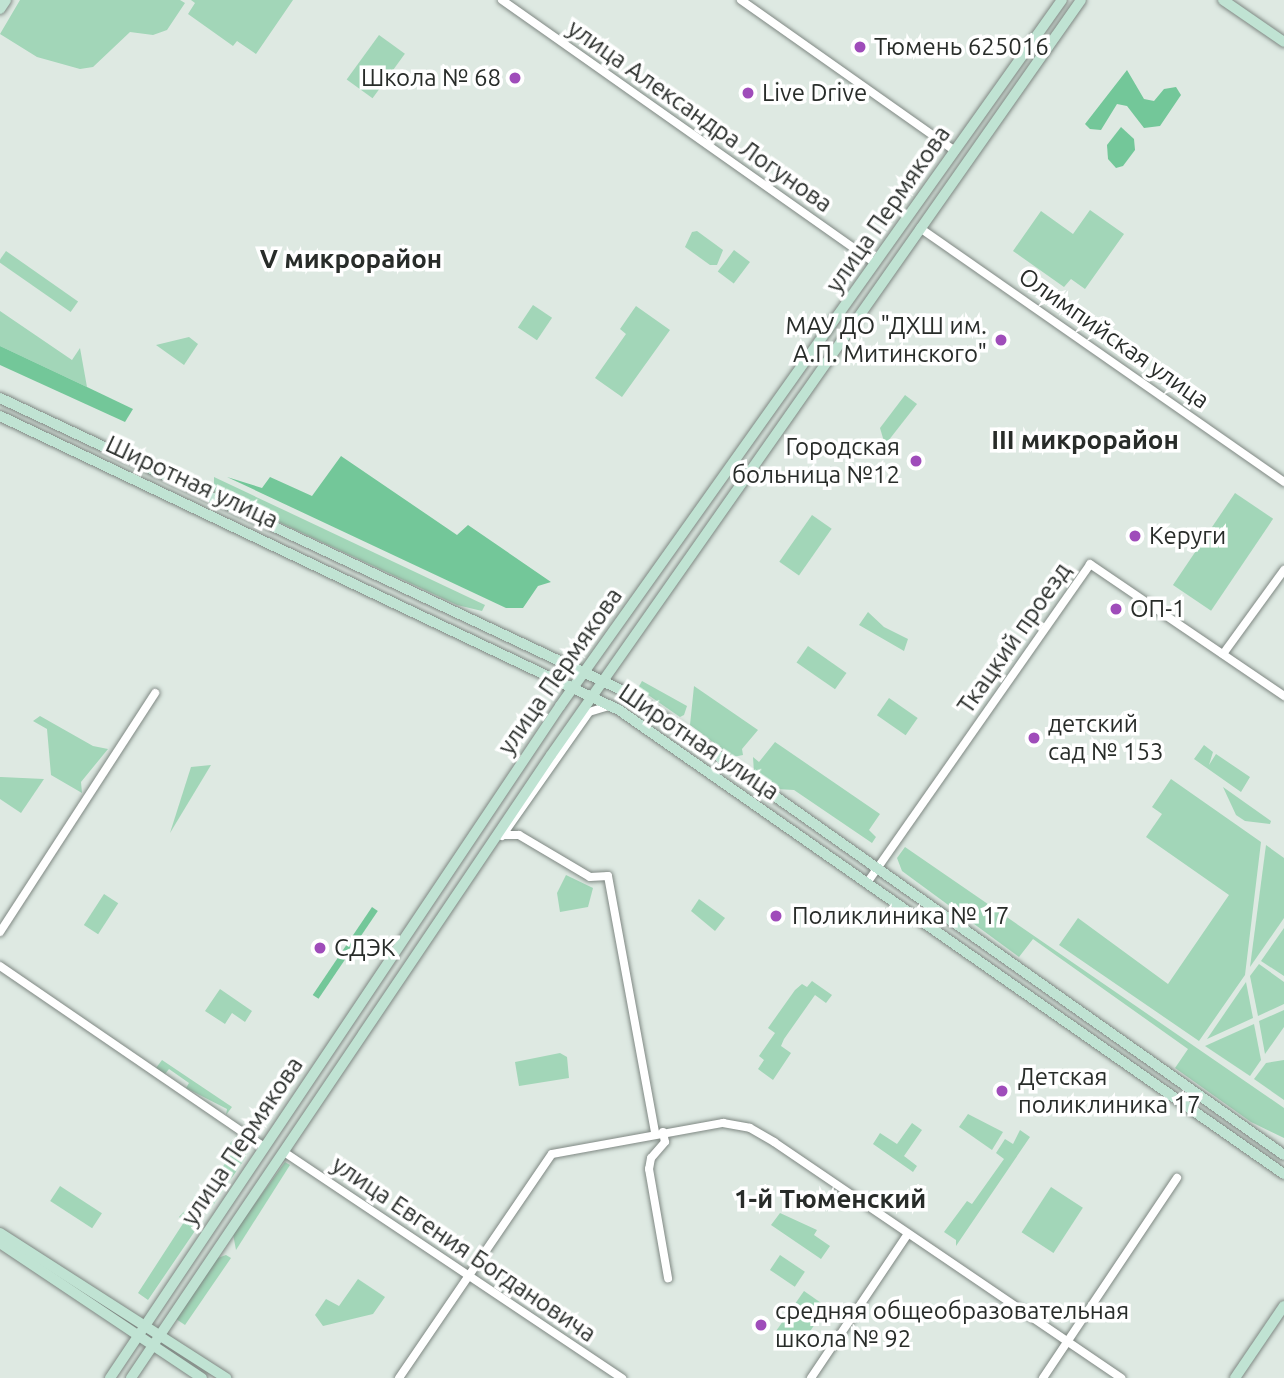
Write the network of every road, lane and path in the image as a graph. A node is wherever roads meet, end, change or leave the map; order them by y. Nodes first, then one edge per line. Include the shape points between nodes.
1 (6, 0) edge
2 (502, 0) edge
3 (741, 0) edge
4 (1062, 0) edge
5 (1081, 0) edge
6 (1223, 0) edge
7 (0, 9) edge
8 (1284, 42) edge
9 (954, 151) junction
10 (920, 229) junction
11 (875, 263) junction
12 (0, 398) edge
13 (0, 416) edge
14 (1284, 482) edge
15 (300, 539) junction
16 (294, 553) junction
17 (1284, 570) edge
18 (1223, 654) junction
19 (584, 673) junction
20 (602, 681) junction
21 (573, 687) junction
22 (155, 693) dead end
23 (592, 696) junction
24 (1284, 696) edge
25 (613, 707) junction
26 (517, 818) junction
27 (502, 835) junction
28 (519, 835) junction
29 (489, 846) junction
30 (879, 866) junction
31 (867, 883) junction
32 (0, 932) edge
33 (0, 966) edge
34 (378, 975) junction
35 (395, 988) junction
36 (364, 996) junction
37 (382, 1007) junction
38 (659, 1132) junction
39 (263, 1146) junction
40 (284, 1152) junction
41 (1284, 1155) edge
42 (1284, 1174) edge
43 (1177, 1178) dead end
44 (0, 1233) edge
45 (907, 1235) junction
46 (0, 1243) edge
47 (467, 1276) junction
48 (668, 1278) dead end
49 (1284, 1306) edge
50 (142, 1330) junction
51 (157, 1340) junction
52 (1066, 1342) junction
53 (110, 1378) edge
54 (131, 1378) edge
55 (202, 1378) edge
56 (226, 1378) edge
57 (400, 1378) edge
58 (622, 1378) edge
59 (811, 1378) edge
60 (1043, 1378) edge
61 (1121, 1378) edge
62 (1235, 1378) edge

1 - 7 main road
2 - 11 street, улица Александра Логунова
3 - 9 street
4 - 9 main road, улица Пермякова
5 - 10 main road, улица Пермякова
6 - 8 main road
9 - 11 main road, улица Пермякова
10 - 14 street, Олимпийская улица
10 - 20 main road, улица Пермякова
11 - 19 main road, улица Пермякова
12 - 15 main road, Широтная улица
13 - 16 main road, Широтная улица
15 - 16 main road
15 - 19 main road, Широтная улица
16 - 21 main road, Широтная улица
17 - 18 street
18 - 24 street
18 - 30 street, Ткацкий проезд via 1090,564
19 - 20 main road, Широтная улица
19 - 21 main road, улица Пермякова
20 - 23 main road, улица Пермякова
20 - 30 main road, Широтная улица via 630,694
21 - 23 main road, Широтная улица
21 - 34 main road, улица Пермякова
22 - 32 street
23 - 25 main road, Широтная улица
23 - 29 main road, улица Пермякова
25 - 26 street, улица Пермякова via 589,712
25 - 31 main road, Широтная улица
26 - 27 street, улица Пермякова
26 - 28 street
27 - 28 street
27 - 29 street, улица Пермякова
28 - 38 street via 578,872 608,876
29 - 35 main road, улица Пермякова
30 - 31 street, Ткацкий проезд
30 - 41 main road, Широтная улица
31 - 42 main road, Широтная улица
33 - 39 street
34 - 35 main road via 378,989 387,992
34 - 36 main road, улица Пермякова
35 - 37 main road, улица Пермякова
36 - 37 main road via 378,995
36 - 39 main road, улица Пермякова
37 - 40 main road, улица Пермякова
38 - 45 street via 723,1123 750,1128
38 - 47 street via 552,1154
38 - 48 street via 664,1147 651,1158 649,1168
39 - 50 main road, улица Пермякова
40 - 47 street, улица Евгения Богдановича
40 - 51 main road, улица Пермякова
43 - 52 street
44 - 50 main road
45 - 52 street
45 - 59 street
46 - 50 main road
47 - 57 street
47 - 58 street, улица Евгения Богдановича
49 - 62 main road
50 - 51 main road
50 - 53 main road, улица Пермякова
51 - 54 main road, улица Пермякова
51 - 55 main road
51 - 56 main road
52 - 60 street
52 - 61 street

